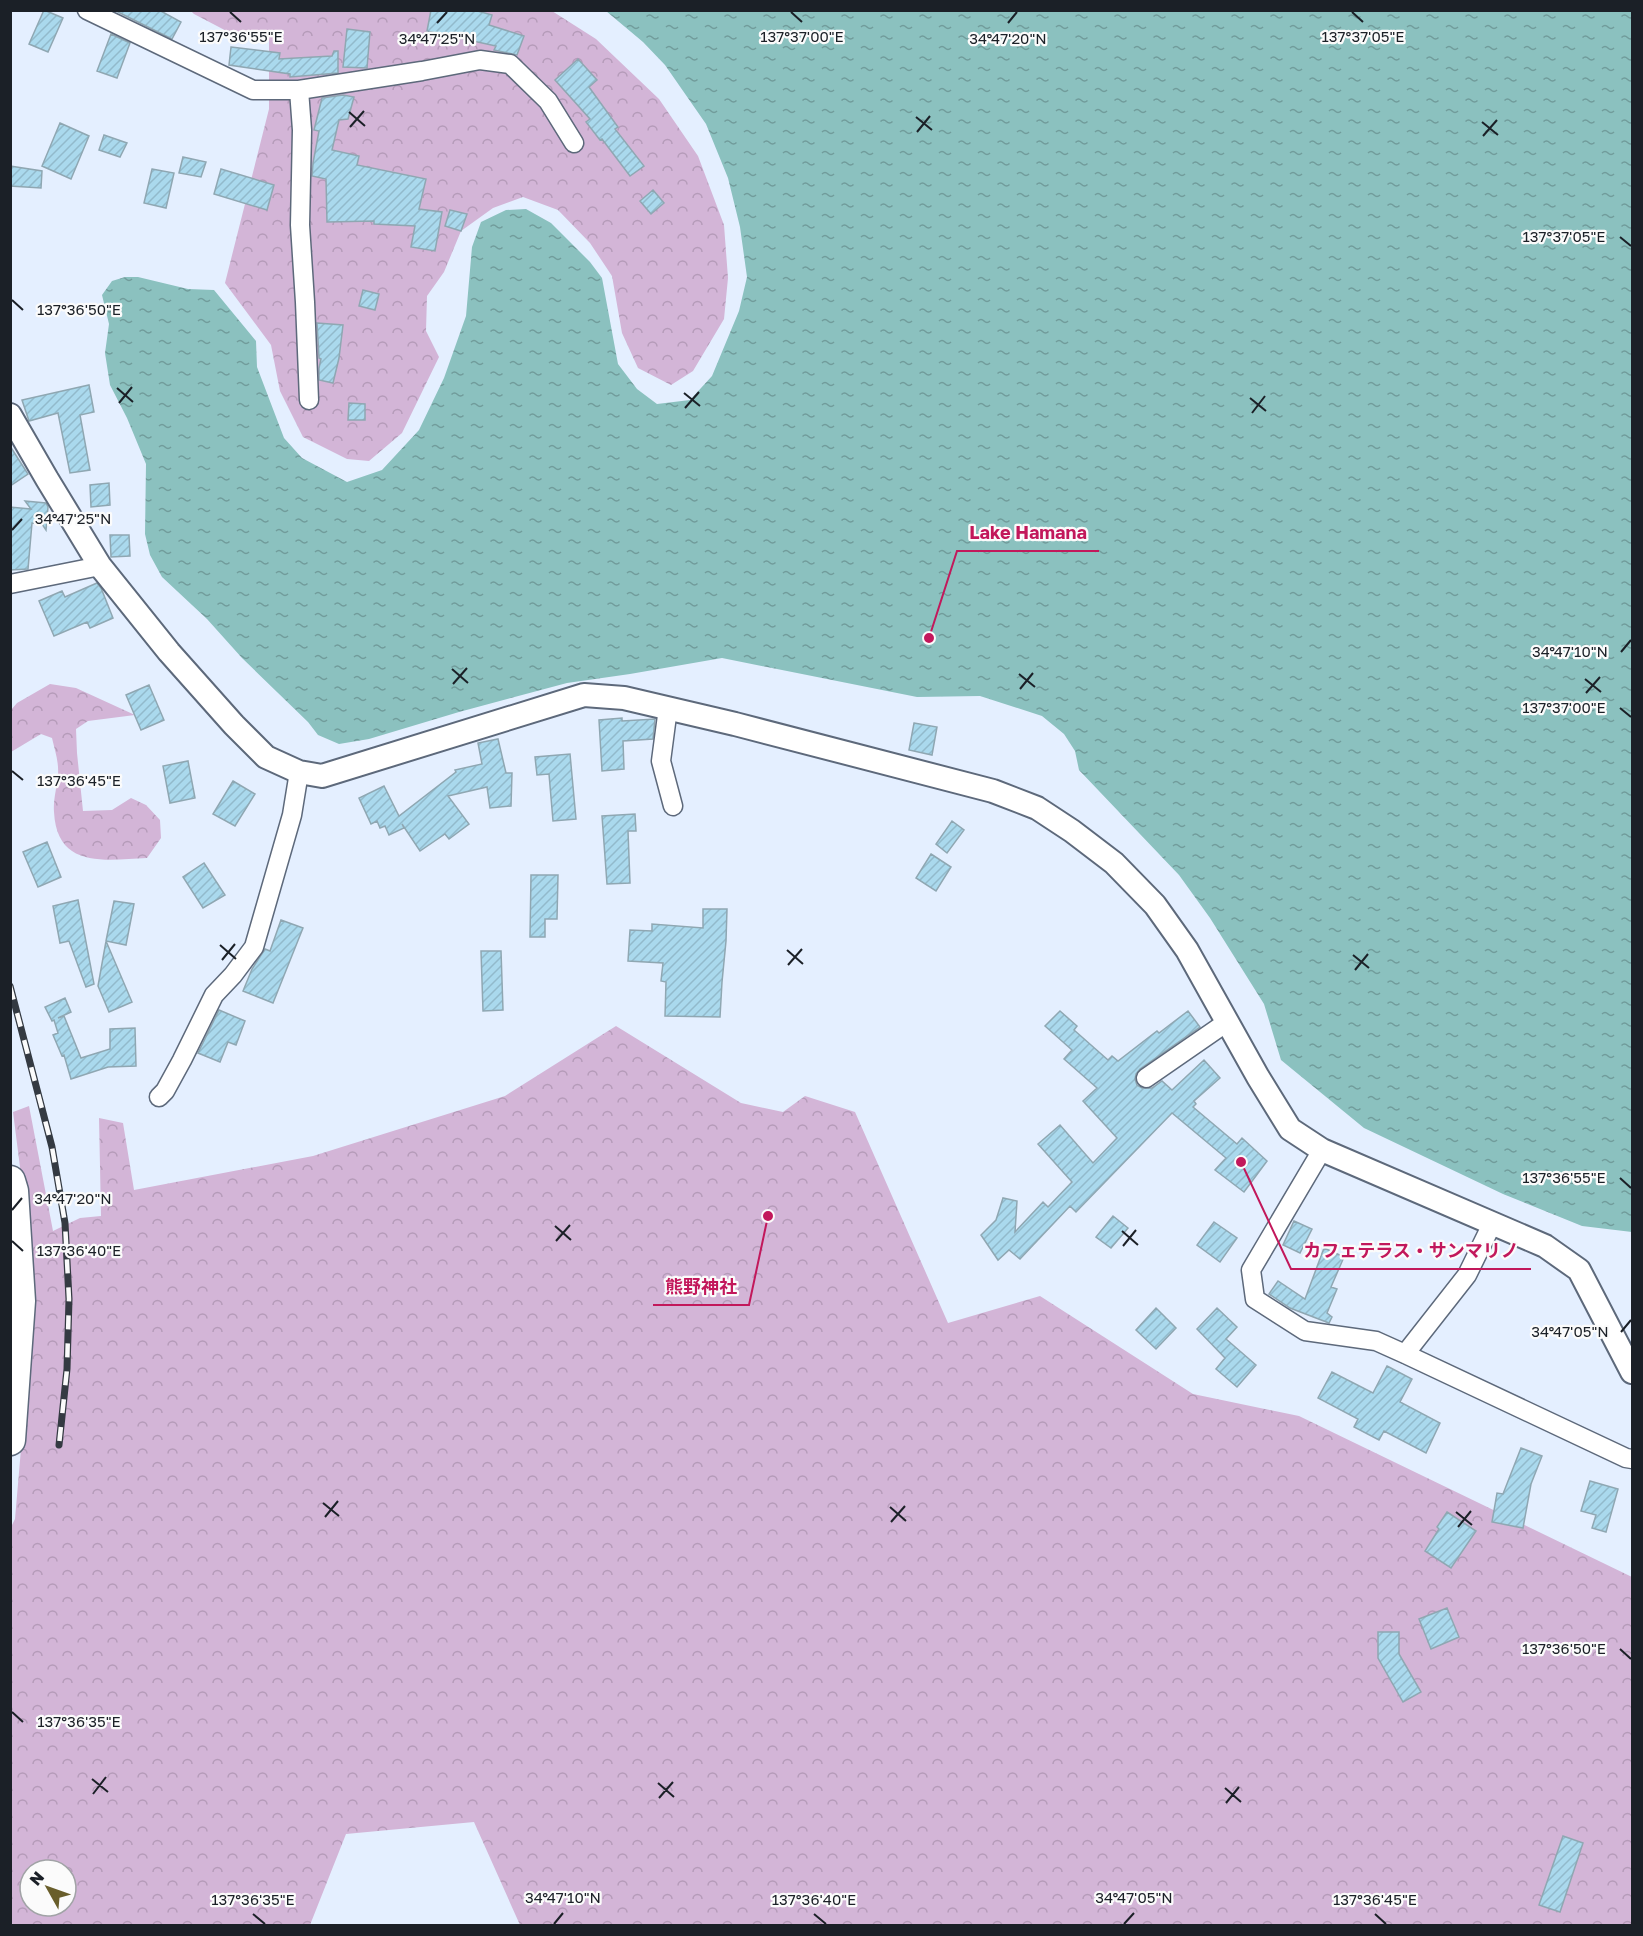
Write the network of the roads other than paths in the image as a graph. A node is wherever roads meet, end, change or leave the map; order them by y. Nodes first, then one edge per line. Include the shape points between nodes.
1 (87, 10) edge
2 (299, 90) junction
3 (574, 143) dead end
4 (309, 400) dead end
5 (10, 415) edge
6 (100, 566) junction
7 (10, 584) edge
8 (668, 708) junction
9 (299, 772) junction
10 (673, 806) dead end
11 (1227, 1022) junction
12 (1146, 1077) dead end
13 (159, 1096) dead end
14 (1322, 1150) junction
15 (10, 1181) edge
16 (1492, 1224) junction
17 (1406, 1354) junction
18 (1632, 1372) edge
19 (10, 1440) edge
20 (1632, 1459) edge

1 - 2 street via 254,90
2 - 3 street via 480,60 510,64 548,101
2 - 4 street via 300,225
5 - 6 street
6 - 7 street
6 - 9 street via 234,725 266,757
8 - 9 street via 624,698 584,695 322,776
8 - 10 street via 661,761
8 - 11 street via 993,791 1037,808 1114,863 1155,905 1187,950
9 - 13 street via 292,815 254,947 214,995
11 - 12 street
11 - 14 street via 1290,1129
14 - 16 street
14 - 17 street via 1251,1270 1255,1299 1305,1330 1376,1341
15 - 19 highway via 20,1301
16 - 17 street via 1467,1275
16 - 18 street via 1545,1246 1579,1270
17 - 20 street

